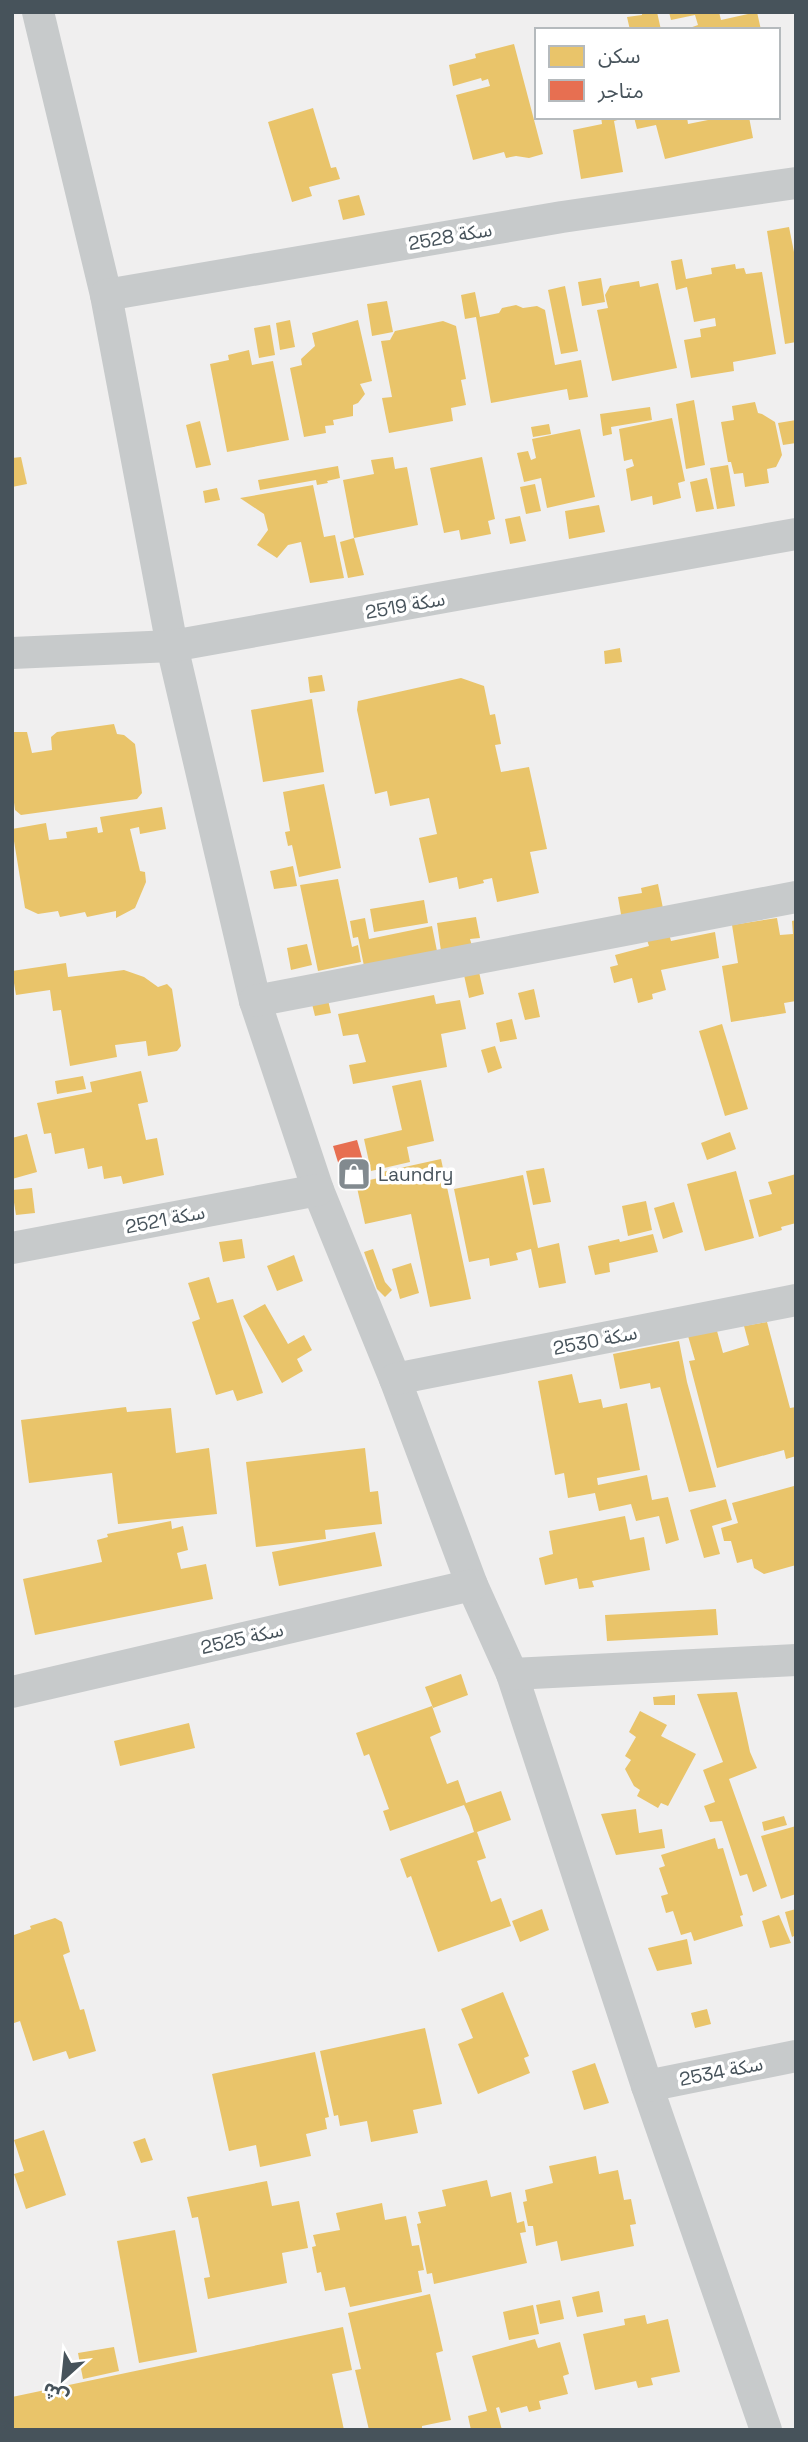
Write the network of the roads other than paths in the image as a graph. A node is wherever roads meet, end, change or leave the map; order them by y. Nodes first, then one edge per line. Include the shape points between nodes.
1 (38, 12) edge
2 (796, 183) edge
3 (106, 295) junction
4 (796, 534) edge
5 (172, 646) junction
6 (12, 653) edge
7 (796, 897) edge
8 (255, 1001) junction
9 (318, 1190) junction
10 (12, 1248) edge
11 (796, 1300) edge
12 (395, 1380) junction
13 (472, 1585) junction
14 (796, 1660) edge
15 (512, 1674) junction
16 (12, 1692) edge
17 (796, 2056) edge
18 (647, 2086) junction
19 (766, 2430) edge

1 - 3 street
2 - 3 street, سكة 2528 via 562,217
3 - 5 street
4 - 5 street, سكة 2519
5 - 6 street, سكة 2519
5 - 8 street
7 - 8 street
8 - 9 street
9 - 10 street, سكة 2521
9 - 12 street
11 - 12 street, سكة 2530
12 - 13 street
13 - 15 street
13 - 16 street, سكة 2525
14 - 15 street
15 - 18 street
17 - 18 street, سكة 2534
18 - 19 street

